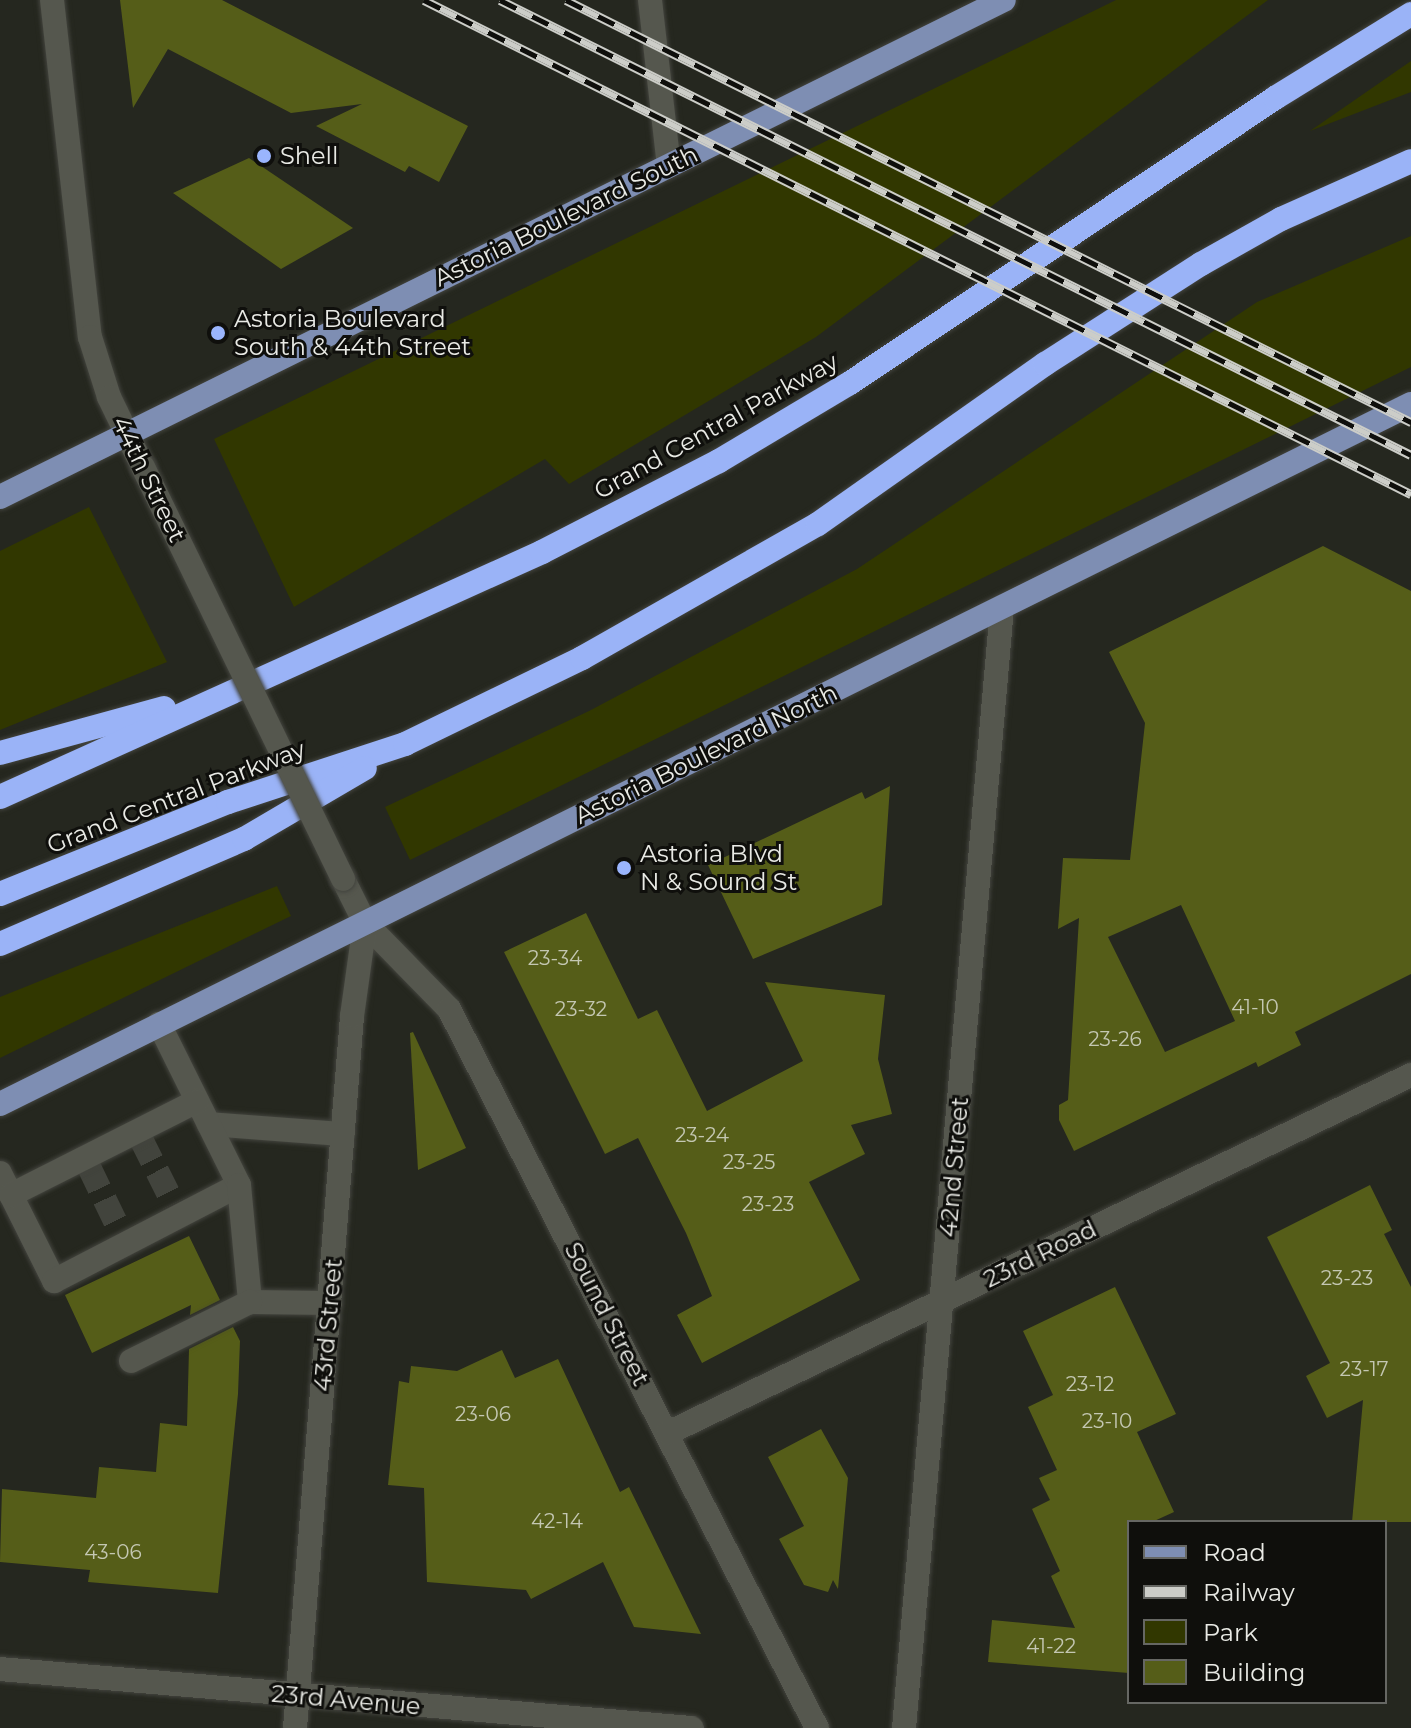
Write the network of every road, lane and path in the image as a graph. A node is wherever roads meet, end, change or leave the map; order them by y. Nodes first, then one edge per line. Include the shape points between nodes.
1 (52, 0) edge
2 (650, 0) edge
3 (1004, 0) edge
4 (1411, 14) edge
5 (1411, 161) edge
6 (669, 166) junction
7 (1411, 404) edge
8 (127, 433) junction
9 (0, 497) edge
10 (1002, 607) junction
11 (228, 690) junction
12 (405, 744) junction
13 (0, 753) edge
14 (0, 797) edge
15 (0, 894) edge
16 (365, 923) junction
17 (0, 944) edge
18 (159, 1024) junction
19 (1411, 1075) edge
20 (197, 1101) junction
21 (0, 1104) edge
22 (209, 1124) junction
23 (343, 1134) junction
24 (6, 1184) edge
25 (239, 1185) junction
26 (942, 1301) junction
27 (250, 1302) junction
28 (330, 1303) junction
29 (131, 1361) dead end
30 (668, 1433) junction
31 (0, 1669) edge
32 (298, 1696) junction
33 (295, 1728) edge
34 (691, 1728) edge
35 (817, 1728) edge
36 (904, 1728) edge

1 - 8 street, 44th Street via 90,337
2 - 6 street
3 - 6 main road, Astoria Boulevard South
4 - 11 highway, Grand Central Parkway via 1275,98 883,362 719,461 542,552
5 - 12 highway, Grand Central Parkway via 1281,219 1201,264 1045,364 850,504 695,598
6 - 8 main road, Astoria Boulevard South
7 - 10 main road, Astoria Boulevard North
8 - 9 main road, Astoria Boulevard South
8 - 16 street, 44th Street, bridge
10 - 16 main road, Astoria Boulevard North
10 - 26 street, 42nd Street
11 - 13 highway
11 - 14 highway, Grand Central Parkway
12 - 15 highway, Grand Central Parkway via 228,802
12 - 17 highway via 244,839
16 - 18 main road, Astoria Boulevard North
16 - 23 street, 43rd Street
16 - 30 street, Sound Street via 449,1009
18 - 20 street
18 - 21 main road, Astoria Boulevard North
19 - 26 street, 23rd Road
20 - 22 street
20 - 24 street via 86,1162
22 - 23 street
22 - 25 street
23 - 28 street, 43rd Street
24 - 25 street via 54,1281 176,1210
25 - 27 street
26 - 30 street, 23rd Road
26 - 36 street, 42nd Street
27 - 28 street
27 - 29 street
28 - 32 street, 43rd Street
30 - 35 street, Sound Street
31 - 32 street, 23rd Avenue
32 - 33 street, 43rd Street
32 - 34 street, 23rd Avenue

